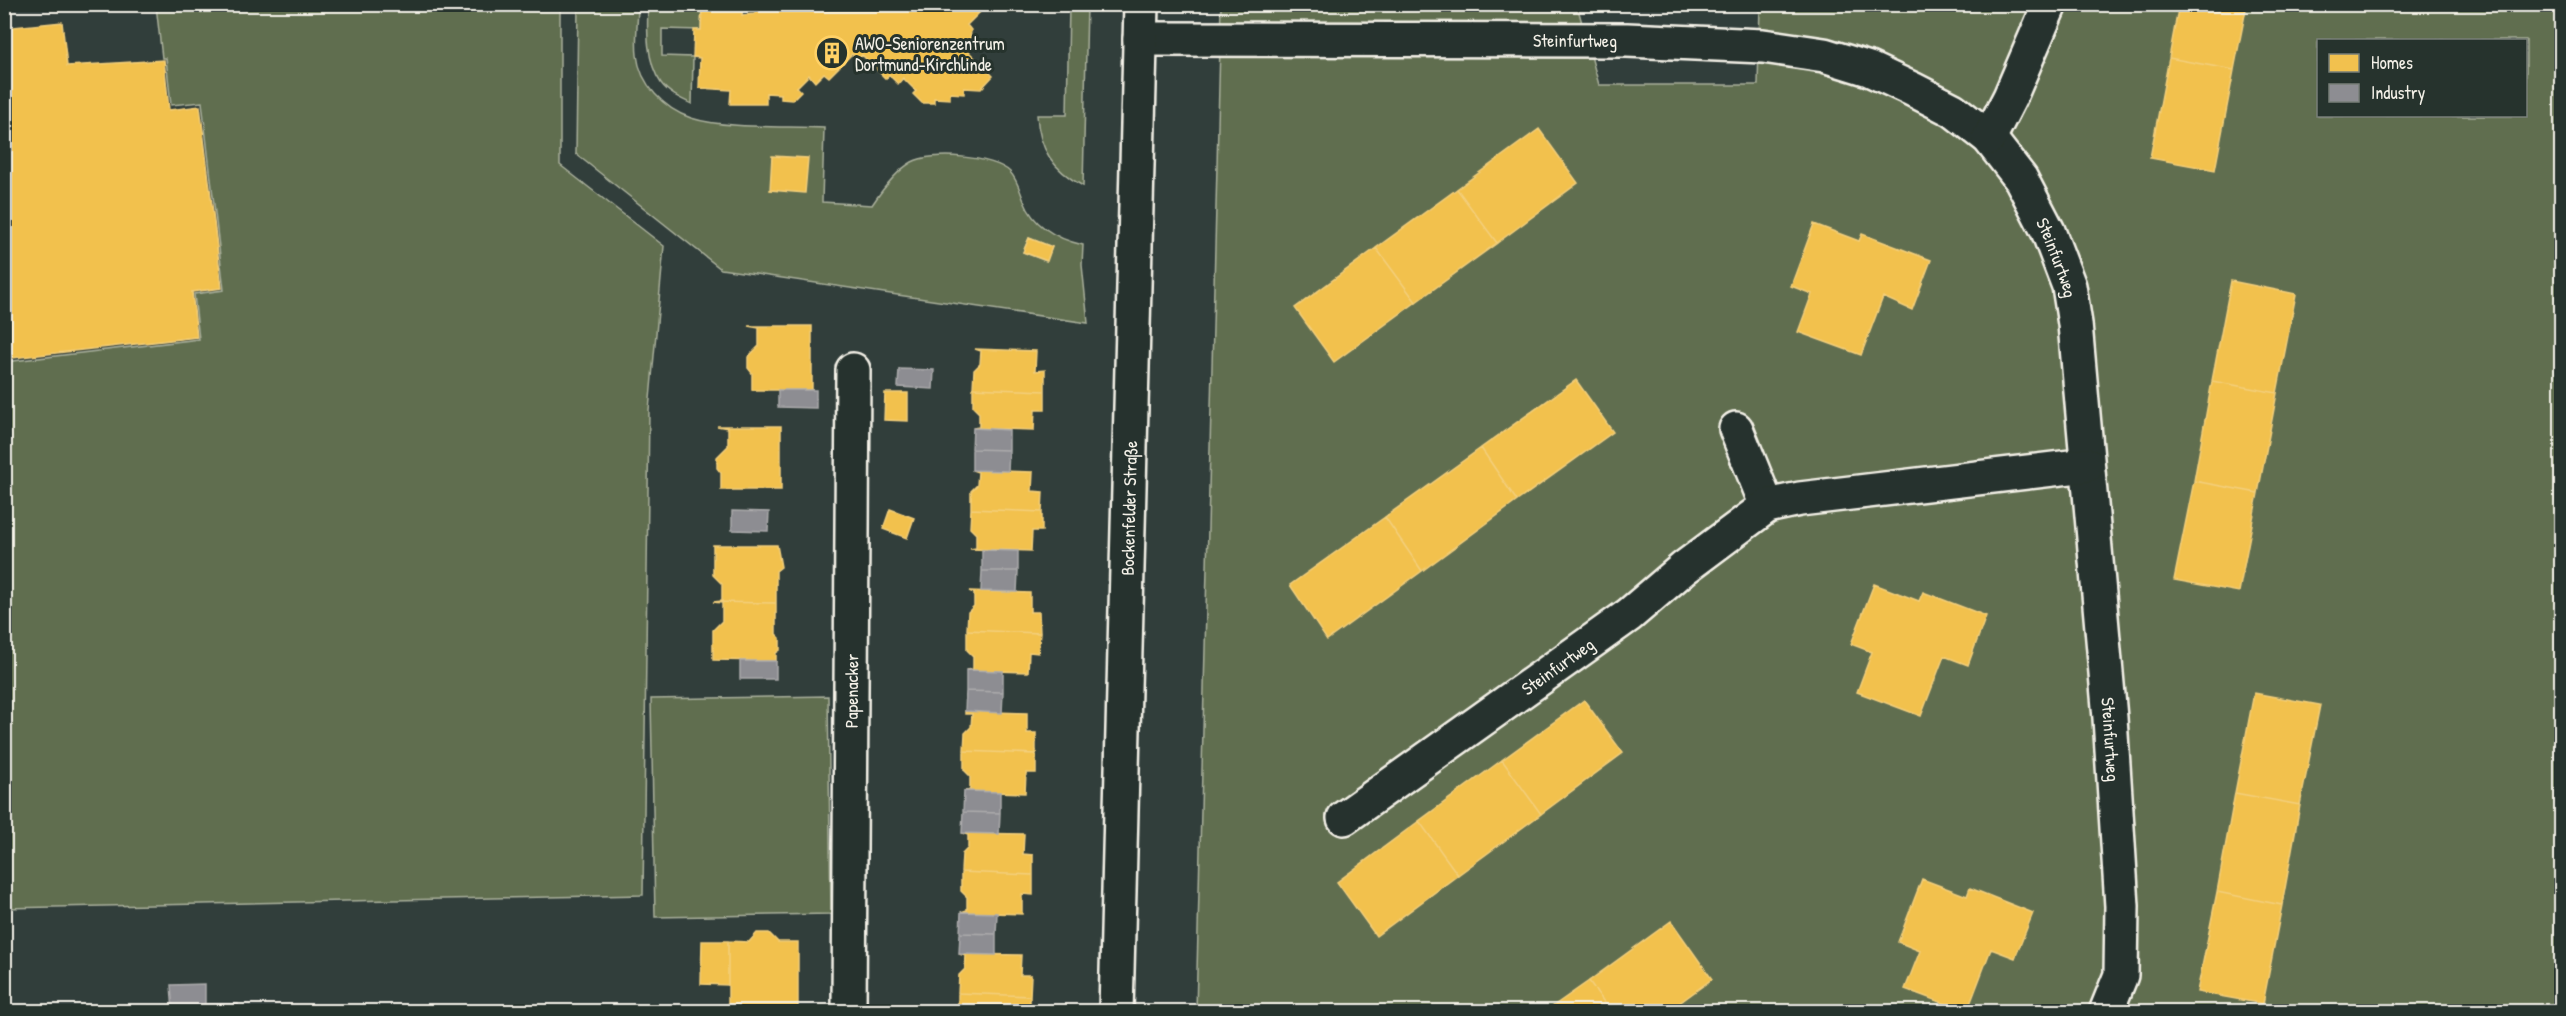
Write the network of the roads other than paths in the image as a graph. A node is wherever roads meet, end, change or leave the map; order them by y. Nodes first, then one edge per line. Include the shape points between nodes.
1 (1141, 4) edge
2 (2050, 4) edge
3 (1140, 39) junction
4 (1989, 138) junction
5 (853, 370) dead end
6 (1736, 429) dead end
7 (2087, 465) junction
8 (1767, 506) junction
9 (1344, 818) dead end
10 (849, 1011) edge
11 (1116, 1011) edge
12 (2106, 1011) edge

1 - 3 street, Bockenfelder Straße
2 - 4 street
3 - 4 street, Steinfurtweg via 1548,39 1763,46 1824,55 1869,69 1953,110
3 - 11 street, Bockenfelder Straße
4 - 7 street, Steinfurtweg via 2021,179 2048,231 2069,286
5 - 10 street, Papenacker
6 - 8 street
7 - 8 street, Steinfurtweg
7 - 12 street, Steinfurtweg via 2122,906 2121,975
8 - 9 street, Steinfurtweg via 1629,615

